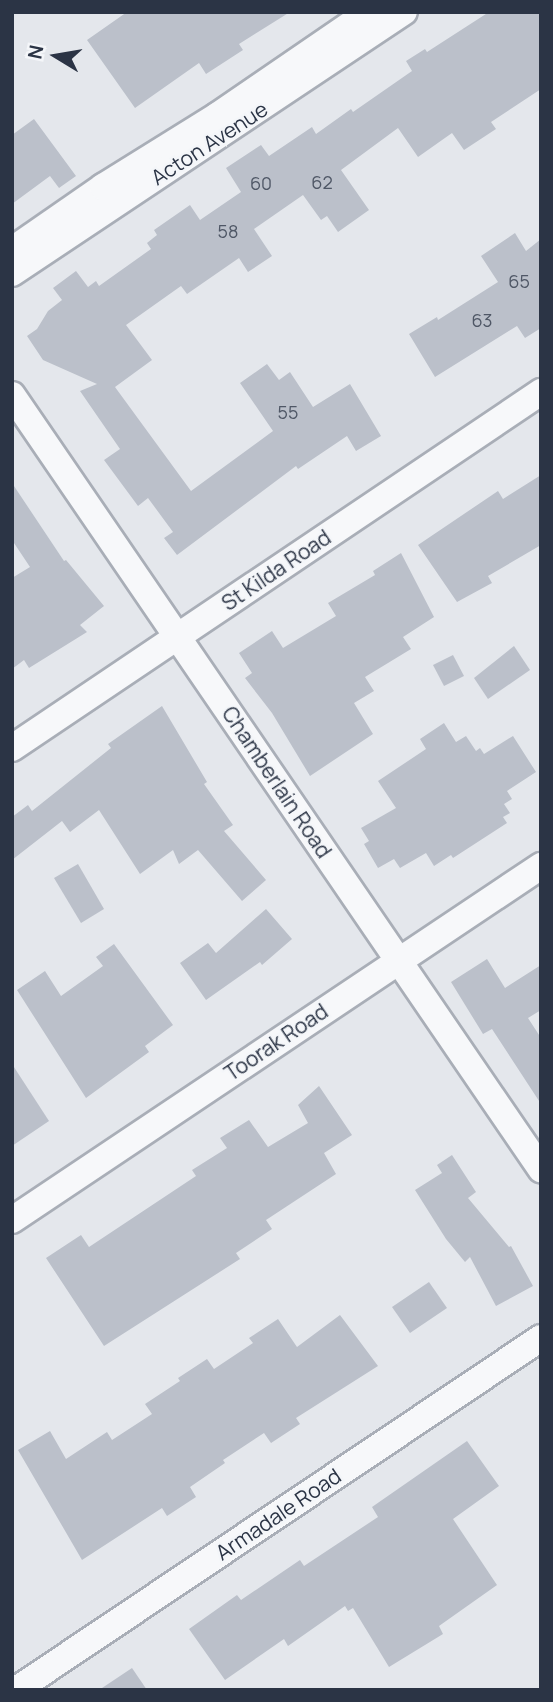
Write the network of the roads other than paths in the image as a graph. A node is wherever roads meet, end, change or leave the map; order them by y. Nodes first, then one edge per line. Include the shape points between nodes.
1 (369, 12) edge
2 (404, 12) edge
3 (12, 250) edge
4 (12, 272) edge
5 (541, 393) edge
6 (12, 395) edge
7 (178, 636) junction
8 (12, 748) edge
9 (541, 866) edge
10 (398, 960) junction
11 (541, 1170) edge
12 (12, 1220) edge
13 (541, 1338) edge
14 (16, 1690) edge

1 - 3 street, Acton Avenue
2 - 4 street, Acton Avenue
5 - 7 street, St Kilda Road
6 - 7 street, Chamberlain Road
7 - 8 street, St Kilda Road
7 - 10 street, Chamberlain Road
9 - 10 street, Toorak Road
10 - 11 street, Chamberlain Road
10 - 12 street, Toorak Road
13 - 14 street, Armadale Road

